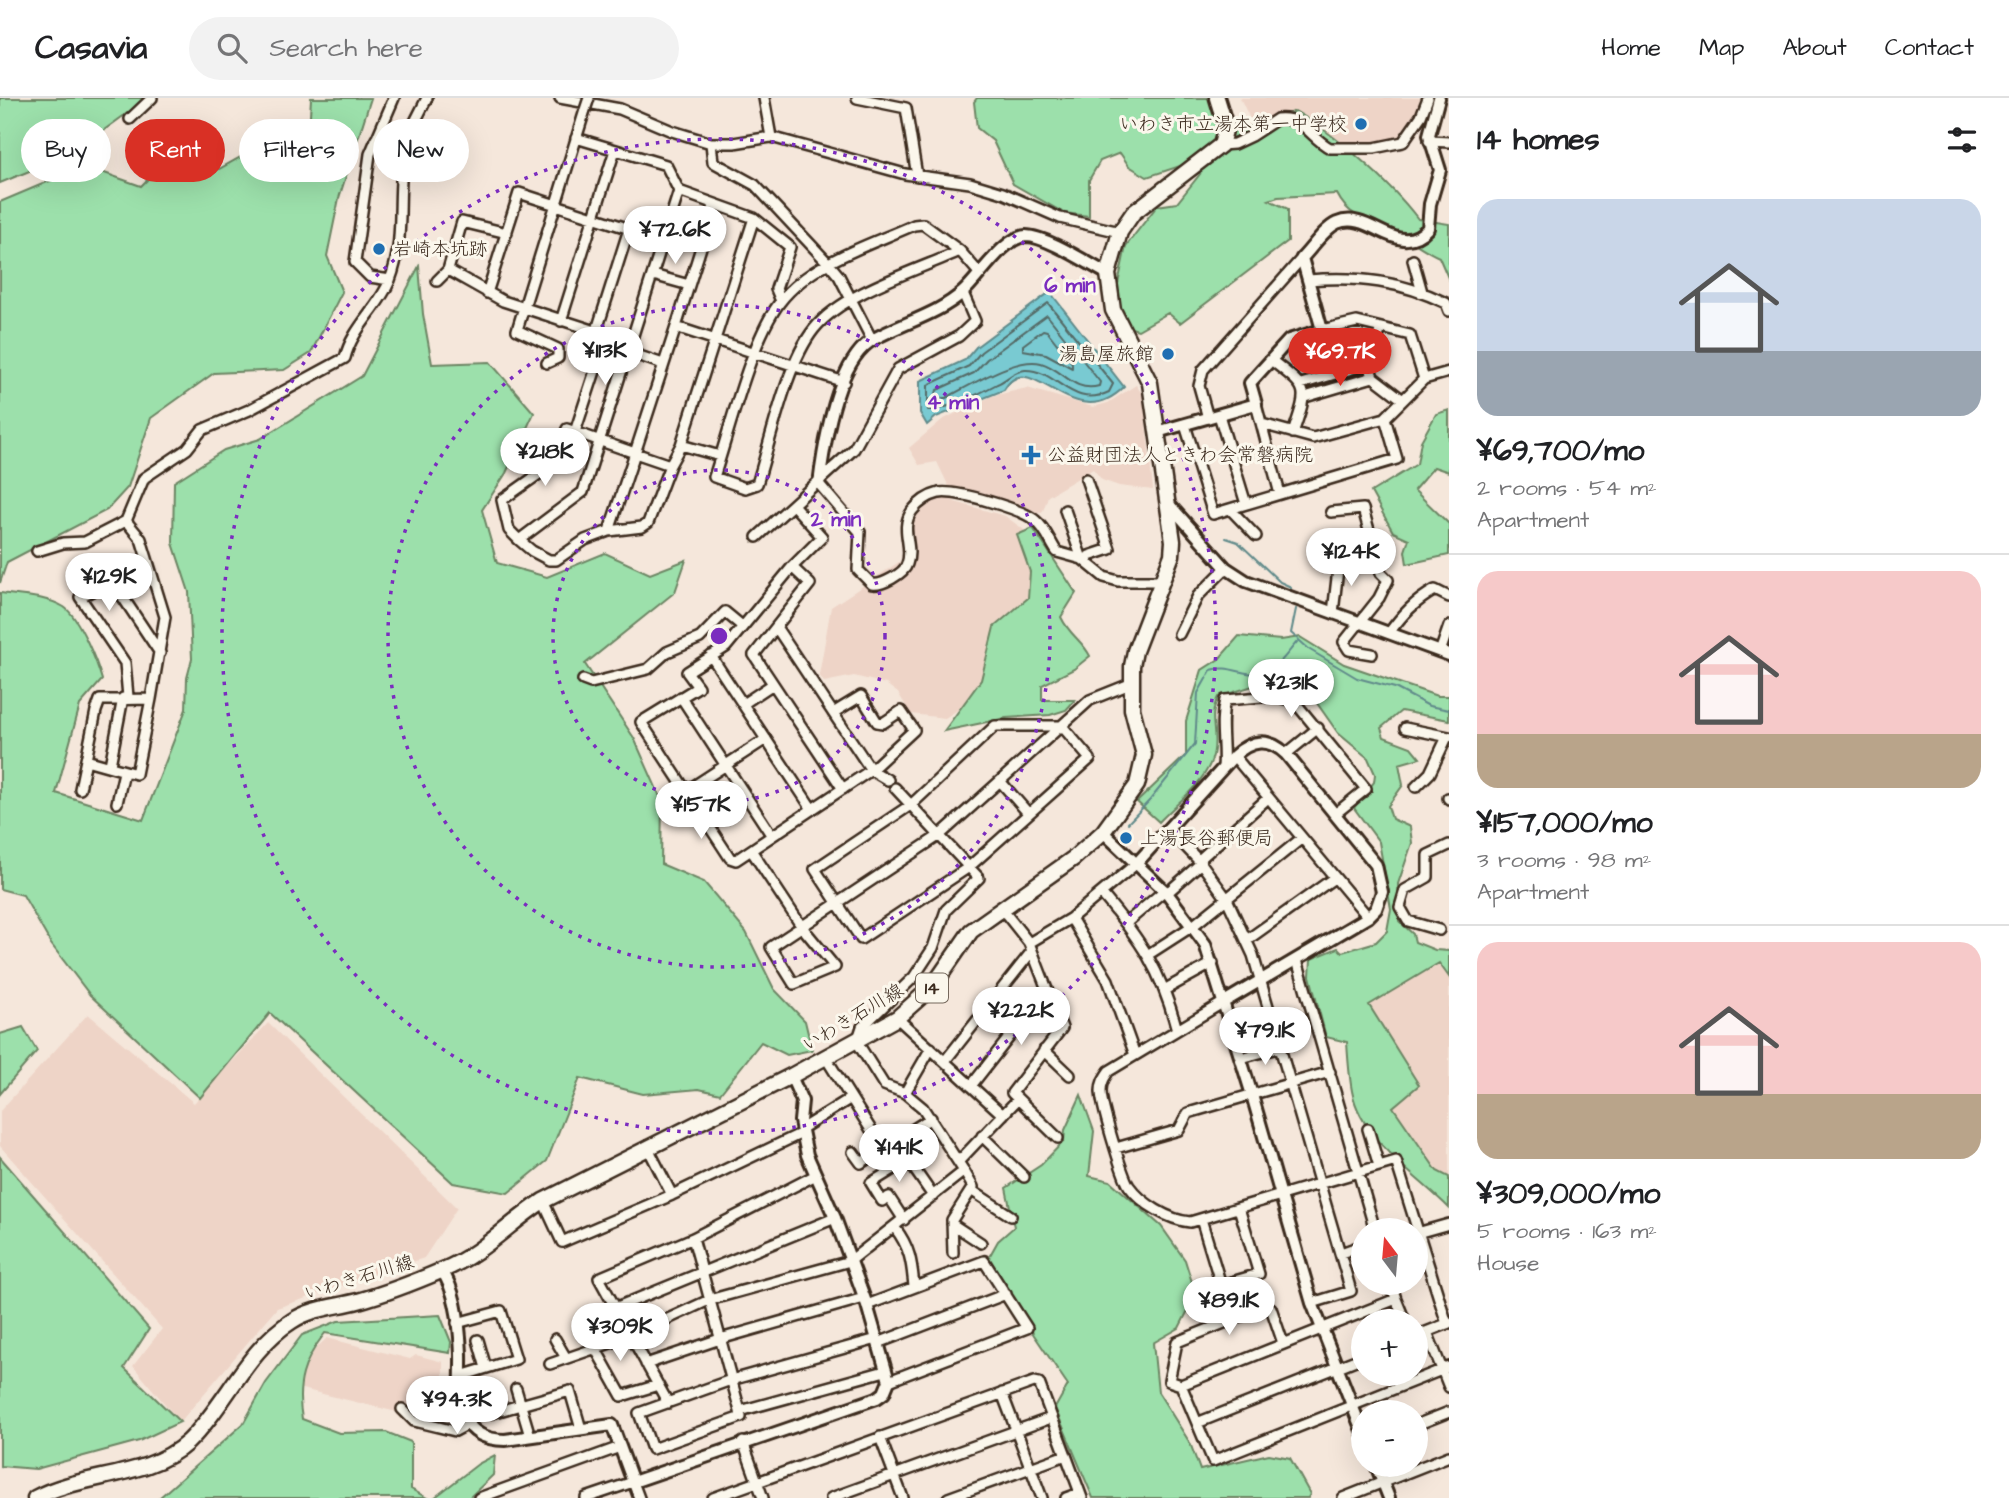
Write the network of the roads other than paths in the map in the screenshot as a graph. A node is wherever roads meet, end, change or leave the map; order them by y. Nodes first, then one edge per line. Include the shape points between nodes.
1 (152, 98) edge
2 (394, 98) edge
3 (427, 98) edge
4 (560, 98) edge
5 (589, 98) edge
6 (764, 98) edge
7 (857, 98) edge
8 (1217, 98) edge
9 (1428, 98) edge
10 (1439, 98) edge
11 (130, 119) dead end
12 (385, 119) edge
13 (418, 119) edge
14 (771, 137) junction
15 (576, 138) junction
16 (1429, 141) junction
17 (711, 142) junction
18 (1449, 142) edge
19 (1221, 145) junction
20 (373, 146) edge
21 (615, 150) junction
22 (917, 176) junction
23 (401, 182) edge
24 (679, 191) junction
25 (555, 205) junction
26 (714, 206) junction
27 (593, 217) junction
28 (754, 218) junction
29 (629, 229) junction
30 (1120, 232) junction
31 (507, 233) junction
32 (664, 240) junction
33 (960, 251) junction
34 (1302, 258) junction
35 (1413, 260) dead end
36 (829, 264) junction
37 (448, 270) junction
38 (980, 274) junction
39 (1108, 274) junction
40 (653, 275) junction
41 (390, 280) junction
42 (1308, 280) junction
43 (438, 281) dead end
44 (689, 285) junction
45 (1422, 292) junction
46 (487, 293) junction
47 (963, 293) junction
48 (852, 300) junction
49 (781, 301) junction
50 (523, 309) junction
51 (1449, 311) edge
52 (561, 321) junction
53 (676, 327) junction
54 (1381, 328) junction
55 (1322, 330) junction
56 (597, 332) junction
57 (715, 340) junction
58 (872, 340) junction
59 (628, 352) junction
60 (755, 353) junction
61 (1271, 360) junction
62 (547, 363) dead end
63 (663, 364) junction
64 (1369, 364) junction
65 (794, 366) junction
66 (1449, 372) edge
67 (1373, 377) junction
68 (1424, 380) junction
69 (844, 382) junction
70 (1301, 384) junction
71 (1305, 397) junction
72 (1403, 400) junction
73 (1256, 404) junction
74 (1213, 417) junction
75 (1385, 418) junction
76 (1262, 424) junction
77 (1185, 425) junction
78 (575, 432) junction
79 (1157, 432) junction
80 (1293, 433) junction
81 (599, 440) junction
82 (681, 444) junction
83 (635, 453) junction
84 (720, 456) junction
85 (670, 465) junction
86 (1086, 479) dead end
87 (819, 484) junction
88 (1280, 494) junction
89 (1165, 500) junction
90 (1246, 504) junction
91 (794, 506) junction
92 (1230, 509) junction
93 (1065, 510) dead end
94 (1331, 512) dead end
95 (126, 522) junction
96 (609, 531) junction
97 (1256, 536) dead end
98 (757, 537) dead end
99 (519, 540) junction
100 (37, 551) dead end
101 (1084, 560) junction
102 (1339, 560) dead end
103 (792, 567) junction
104 (1226, 568) junction
105 (1161, 581) junction
106 (1449, 597) edge
107 (1333, 613) junction
108 (1357, 621) junction
109 (742, 626) junction
110 (1449, 626) edge
111 (776, 627) junction
112 (1389, 633) junction
113 (1179, 634) dead end
114 (160, 653) junction
115 (1372, 654) dead end
116 (1444, 654) edge
117 (711, 656) junction
118 (583, 680) dead end
119 (773, 684) junction
120 (1130, 684) junction
121 (681, 697) junction
122 (126, 698) junction
123 (150, 699) junction
124 (743, 704) junction
125 (833, 713) junction
126 (1062, 726) junction
127 (1318, 728) junction
128 (1405, 728) dead end
129 (1448, 737) edge
130 (766, 739) junction
131 (1286, 754) junction
132 (1234, 756) junction
133 (86, 760) junction
134 (110, 765) junction
135 (726, 765) junction
136 (1223, 768) junction
137 (871, 770) junction
138 (124, 772) junction
139 (1000, 781) junction
140 (1416, 787) dead end
141 (80, 789) dead end
142 (843, 789) junction
143 (687, 791) junction
144 (1268, 798) junction
145 (117, 803) dead end
146 (912, 804) junction
147 (812, 809) junction
148 (1028, 813) junction
149 (1335, 814) junction
150 (1168, 828) junction
151 (1103, 832) junction
152 (940, 835) junction
153 (772, 836) junction
154 (1302, 838) junction
155 (1449, 845) edge
156 (751, 850) junction
157 (1200, 862) junction
158 (1137, 863) junction
159 (969, 867) junction
160 (1334, 878) junction
161 (1166, 892) junction
162 (1101, 893) junction
163 (1227, 899) junction
164 (837, 903) junction
165 (1002, 909) junction
166 (1367, 917) junction
167 (1070, 918) junction
168 (1126, 923) junction
169 (1194, 925) junction
170 (802, 927) junction
171 (1440, 930) dead end
172 (1247, 940) junction
173 (1030, 947) junction
174 (1149, 954) junction
175 (1297, 960) junction
176 (1213, 963) junction
177 (1262, 980) junction
178 (1047, 989) junction
179 (1166, 989) junction
180 (1224, 1002) junction
181 (897, 1018) junction
182 (1177, 1030) junction
183 (857, 1042) junction
184 (1281, 1046) junction
185 (931, 1048) junction
186 (1044, 1050) junction
187 (1135, 1055) junction
188 (826, 1058) junction
189 (1241, 1058) junction
190 (944, 1061) junction
191 (1330, 1072) junction
192 (1070, 1075) dead end
193 (791, 1076) junction
194 (1292, 1083) junction
195 (971, 1086) junction
196 (905, 1093) junction
197 (1252, 1095) junction
198 (851, 1098) junction
199 (1018, 1099) junction
200 (1003, 1115) junction
201 (931, 1118) junction
202 (1368, 1129) dead end
203 (802, 1131) junction
204 (982, 1136) junction
205 (1058, 1138) dead end
206 (1116, 1148) junction
207 (883, 1149) junction
208 (649, 1150) junction
209 (853, 1152) dead end
210 (959, 1161) junction
211 (1379, 1166) junction
212 (964, 1171) junction
213 (1359, 1172) junction
214 (816, 1175) junction
215 (1024, 1177) dead end
216 (1321, 1184) junction
217 (971, 1190) junction
218 (671, 1195) junction
219 (933, 1196) junction
220 (1280, 1196) junction
221 (543, 1201) junction
222 (1239, 1208) junction
223 (1011, 1216) dead end
224 (835, 1218) junction
225 (1372, 1218) edge
226 (1410, 1218) edge
227 (1201, 1219) junction
228 (904, 1220) junction
229 (952, 1224) junction
230 (1449, 1224) edge
231 (895, 1228) junction
232 (1428, 1228) edge
233 (693, 1238) junction
234 (981, 1243) dead end
235 (1351, 1249) edge
236 (953, 1253) dead end
237 (1340, 1253) junction
238 (850, 1261) junction
239 (1428, 1270) edge
240 (442, 1271) junction
241 (702, 1271) junction
242 (914, 1287) junction
243 (1006, 1294) junction
244 (1395, 1295) edge
245 (1396, 1299) junction
246 (709, 1300) junction
247 (865, 1302) junction
248 (1312, 1303) junction
249 (615, 1308) junction
250 (1400, 1309) edge
251 (457, 1323) junction
252 (1448, 1323) edge
253 (1321, 1328) junction
254 (585, 1330) dead end
255 (1428, 1332) edge
256 (1428, 1334) edge
257 (631, 1336) junction
258 (478, 1339) dead end
259 (555, 1339) dead end
260 (720, 1339) junction
261 (877, 1341) junction
262 (1283, 1343) junction
263 (595, 1348) junction
264 (566, 1357) junction
265 (1351, 1362) edge
266 (550, 1364) dead end
267 (646, 1364) junction
268 (1337, 1367) junction
269 (486, 1368) junction
270 (1446, 1368) edge
271 (461, 1376) junction
272 (887, 1376) junction
273 (731, 1380) junction
274 (658, 1385) junction
275 (1181, 1385) junction
276 (1449, 1387) edge
277 (516, 1389) dead end
278 (1002, 1393) junction
279 (487, 1396) dead end
280 (1365, 1400) edge
281 (1351, 1402) edge
282 (668, 1403) junction
283 (520, 1405) junction
284 (1351, 1405) edge
285 (402, 1409) dead end
286 (740, 1411) junction
287 (1449, 1412) edge
288 (1051, 1418) junction
289 (1428, 1420) edge
290 (1197, 1423) junction
291 (468, 1424) junction
292 (581, 1429) junction
293 (1017, 1431) junction
294 (530, 1436) junction
295 (880, 1437) junction
296 (743, 1442) junction
297 (620, 1447) junction
298 (1066, 1455) junction
299 (1449, 1456) edge
300 (1031, 1468) junction
301 (894, 1475) junction
302 (1381, 1477) edge
303 (633, 1482) junction
304 (757, 1482) junction
305 (1383, 1482) junction
306 (498, 1494) edge
307 (1081, 1496) edge
308 (34, 1498) edge
309 (479, 1498) edge
310 (586, 1498) edge
311 (639, 1498) edge
312 (713, 1498) edge
313 (763, 1498) edge
314 (831, 1498) edge
315 (903, 1498) edge
316 (948, 1498) edge
317 (1042, 1498) edge
318 (1066, 1498) edge
319 (1343, 1498) edge
320 (1389, 1498) edge

1 - 11 street
2 - 12 street
3 - 13 street
4 - 17 street via 620,109
5 - 15 street, bridge
6 - 14 street
7 - 22 street via 906,108
8 - 19 main road via 1226,127
9 - 19 street via 1402,142 1374,148 1330,148 1301,123 1284,118 1234,144
10 - 16 street
14 - 17 street via 734,144
14 - 22 street
15 - 21 street
15 - 25 street
16 - 18 street
16 - 34 street via 1440,170 1430,204 1431,222 1423,235 1402,240 1358,223 1340,222
17 - 36 street via 713,162 755,185
19 - 30 main road, いわき石川線 / 14 via 1141,204
20 - 41 street via 355,262 370,277
21 - 24 street via 666,164
21 - 27 street
22 - 30 street via 987,187 1060,218
23 - 41 street via 400,245
24 - 26 street
24 - 32 street
25 - 27 street
25 - 31 street via 519,193
25 - 50 street
26 - 28 street
26 - 44 street
27 - 29 street
27 - 52 street
28 - 49 street via 790,247 776,289
28 - 57 street
29 - 32 street
29 - 56 street
30 - 39 main road, いわき石川線 / 14
31 - 37 street via 462,222
31 - 46 street
32 - 40 street
33 - 36 street via 923,224
33 - 38 street
33 - 48 street
34 - 42 street
34 - 74 street via 1203,370 1199,386
35 - 45 street
36 - 48 street
36 - 49 street
37 - 43 street
37 - 46 street
38 - 39 street via 1006,246 1029,236
38 - 47 street
39 - 79 main road, いわき石川線 / 14 via 1113,310 1150,383
40 - 44 street
40 - 59 street
41 - 95 street via 374,311 349,341 345,358 202,430 187,449 144,478
42 - 45 street via 1370,279
42 - 55 street
44 - 53 street
45 - 51 street via 1447,303
46 - 50 street
47 - 58 street
47 - 87 street via 975,321 959,336 894,374 854,449
48 - 58 street
48 - 65 street via 815,328
49 - 60 street
50 - 52 street
50 - 62 street via 517,330 558,349 558,358
52 - 56 street
53 - 57 street
53 - 63 street
54 - 55 street via 1357,322
54 - 64 street
54 - 68 street via 1410,335
55 - 61 street via 1289,340
56 - 59 street via 614,337
56 - 78 street via 590,352 596,368
57 - 60 street
57 - 82 street
58 - 69 street via 854,356
59 - 63 street
59 - 81 street
60 - 65 street
60 - 84 street
61 - 70 street
61 - 73 street via 1250,383
63 - 83 street
64 - 67 street
64 - 70 street
65 - 69 street
65 - 84 street via 757,484 745,488 713,477
66 - 68 street
67 - 71 street
67 - 72 street
68 - 72 street
69 - 87 street via 824,441
70 - 71 street
71 - 80 street
72 - 75 street
73 - 74 street
73 - 76 street
74 - 77 street
74 - 90 street
75 - 80 street via 1313,438
75 - 88 street via 1396,459
76 - 80 street
76 - 88 street
77 - 79 street
77 - 92 street via 1211,513
78 - 81 street
78 - 99 street via 567,429 553,464 502,500 509,530
79 - 89 main road, いわき石川線 / 14
81 - 83 street
81 - 99 street via 583,492
82 - 84 street
82 - 85 street
83 - 85 street
83 - 96 street
85 - 96 street via 648,523
86 - 101 street via 1110,549
87 - 91 street
87 - 101 street via 860,532 858,570 872,584 880,585 905,568 909,516 925,499 941,493 1028,516 1043,528 1057,552
88 - 90 street
89 - 104 street
89 - 105 main road, いわき石川線 / 14 via 1174,548
90 - 92 street
91 - 98 street
91 - 103 street via 822,537
92 - 97 street
93 - 101 street
94 - 108 street via 1363,509 1381,573 1388,580 1379,598
95 - 100 street via 85,542
95 - 114 street via 141,539 165,617
96 - 99 street via 585,540 556,560
101 - 105 street via 1104,577 1118,581
102 - 107 street
103 - 109 street
103 - 111 street via 810,584
104 - 107 street via 1246,581
104 - 113 street via 1198,596
105 - 120 main road, いわき石川線 / 14 via 1135,651
106 - 112 street via 1435,590 1424,596
107 - 108 street
108 - 112 street
108 - 115 street via 1344,642 1349,650
109 - 117 street via 726,647
109 - 118 street via 725,612 700,638 667,652 648,669 592,683
110 - 116 street
111 - 119 street via 754,655
111 - 125 street
112 - 116 street
114 - 122 street via 112,580 80,597 125,663
114 - 123 street
117 - 121 street via 687,672 698,687
117 - 124 street
119 - 124 street
119 - 142 street
120 - 126 street via 1090,700
120 - 151 main road, いわき石川線 / 14 via 1143,764 1137,785
121 - 135 street
121 - 143 street via 641,722
122 - 123 street
122 - 133 street via 100,700
122 - 134 street
123 - 138 street via 135,774
124 - 130 street
125 - 137 street
125 - 137 street via 861,696 877,722 901,711 914,730
126 - 139 street
126 - 146 street via 995,726
126 - 148 street via 1090,759
127 - 131 street
127 - 136 street via 1303,709 1284,697 1226,701 1221,718
127 - 149 street via 1366,789
128 - 129 street
129 - 140 street via 1430,773
130 - 135 street
130 - 147 street
131 - 132 street via 1278,746 1260,741
131 - 149 street
132 - 136 street
132 - 144 street
133 - 134 street
133 - 141 street
134 - 138 street
135 - 143 street
135 - 153 street
136 - 150 street
137 - 142 street
137 - 146 street
138 - 145 street
139 - 148 street
139 - 152 street
142 - 147 street
143 - 156 street via 730,858 736,860
144 - 154 street
144 - 157 street
146 - 152 street
146 - 164 street via 815,869
147 - 153 street
148 - 159 street
149 - 166 street via 1380,874 1380,900
150 - 157 street
150 - 158 street
151 - 158 street
151 - 165 main road, いわき石川線 / 14 via 1057,872
152 - 159 street
152 - 164 street
153 - 156 street
154 - 160 street
154 - 163 street
155 - 171 street via 1428,855 1428,877 1405,890 1400,906 1408,921
156 - 170 street
157 - 161 street
157 - 163 street
158 - 161 street
158 - 162 street
159 - 164 street via 861,939
159 - 183 street via 979,878 946,910 933,948 914,977 862,1027
160 - 166 street
160 - 172 street
161 - 168 street
161 - 169 street
162 - 167 street
162 - 168 street
163 - 169 street
163 - 172 street
164 - 170 street
165 - 173 street
165 - 181 main road, いわき石川線 / 14 via 971,931 933,986
166 - 175 street
167 - 173 street
167 - 187 street via 1108,980
168 - 174 street
169 - 174 street
169 - 176 street
170 - 170 street via 835,967 794,984 771,947
172 - 177 street
173 - 178 street
173 - 190 street
174 - 179 street
175 - 177 street
175 - 191 street
176 - 179 street
176 - 180 street
177 - 180 street
177 - 184 street
178 - 186 street via 1062,1028
178 - 195 street
179 - 182 street
180 - 182 street
180 - 189 street
181 - 183 main road, いわき石川線 / 14
181 - 185 street
182 - 187 street
183 - 188 main road, いわき石川線 / 14
183 - 196 street via 884,1085
184 - 189 street
184 - 194 street
185 - 190 street
185 - 196 street
186 - 192 street
186 - 199 street via 1012,1093
187 - 206 street via 1109,1071 1101,1089
188 - 193 main road, いわき石川線 / 14
188 - 198 street
189 - 197 street
190 - 195 street
191 - 194 street
191 - 213 street
193 - 203 street via 802,1101
193 - 208 main road, いわき石川線 / 14
194 - 197 street
194 - 216 street
195 - 200 street
196 - 201 street
197 - 206 street via 1188,1113 1179,1130
197 - 220 street
198 - 203 street
198 - 207 street
199 - 200 street
199 - 205 street
200 - 204 street
201 - 207 street
201 - 210 street
202 - 211 street
203 - 214 street
203 - 218 street
204 - 210 street
204 - 215 street
206 - 227 street via 1124,1178 1136,1195 1171,1218
207 - 209 street via 861,1163
208 - 218 street
208 - 221 main road, いわき石川線 / 14
210 - 212 street
211 - 213 street
211 - 226 street via 1396,1161
212 - 217 street
212 - 219 street
213 - 216 street
213 - 225 street
214 - 224 street
214 - 233 street
216 - 220 street
216 - 237 street
217 - 223 street
217 - 229 street
218 - 221 street via 562,1242
219 - 228 street
219 - 228 street via 908,1160 871,1184 882,1201 889,1197
220 - 222 street
220 - 248 street
221 - 240 main road, いわき石川線 / 14 via 470,1259
222 - 227 street
222 - 227 street via 1258,1274 1221,1285
224 - 238 street
224 - 241 street
228 - 231 street
229 - 234 street
229 - 236 street
230 - 232 street
231 - 238 street
231 - 242 street via 911,1257
233 - 241 street
233 - 249 street via 599,1278
235 - 237 street
237 - 248 street via 1351,1291
238 - 246 street
238 - 247 street
239 - 252 street
240 - 251 street via 448,1279
240 - 308 main road, いわき石川線 / 14 via 293,1320 277,1331 188,1442 162,1459 56,1486
241 - 246 street
241 - 249 street
242 - 243 street via 985,1261
242 - 247 street
243 - 261 street
243 - 272 street via 1027,1328
244 - 245 street
245 - 250 street
245 - 253 street
246 - 257 street
246 - 260 street
247 - 260 street
247 - 261 street
248 - 253 street
249 - 257 street
251 - 269 street via 502,1311 516,1359
251 - 271 street
252 - 255 street
253 - 262 street
253 - 268 street
254 - 263 street
256 - 270 street
257 - 263 street
257 - 267 street
258 - 269 street
259 - 264 street
260 - 267 street
260 - 273 street
261 - 272 street
261 - 273 street
262 - 275 street
262 - 275 street via 1266,1306 1202,1331 1177,1342 1169,1381
263 - 264 street
263 - 274 street via 622,1396
264 - 266 street
265 - 268 street
267 - 274 street
268 - 281 street
268 - 290 street
269 - 271 street
270 - 276 street
270 - 280 street
271 - 291 street via 462,1410
272 - 286 street
272 - 296 street via 884,1393 877,1398
273 - 282 street
273 - 286 street
274 - 282 street
275 - 290 street
277 - 283 street
278 - 288 street via 1039,1383
278 - 293 street
278 - 295 street
279 - 283 street via 492,1413
282 - 286 street via 639,1413 652,1449 741,1417
283 - 292 street via 570,1391
283 - 294 street
284 - 290 street via 1213,1461
285 - 291 street via 414,1421 456,1431
287 - 289 street
288 - 293 street
288 - 298 street
291 - 294 street via 493,1440
292 - 294 street
292 - 297 street via 612,1425
293 - 300 street
293 - 301 street
295 - 301 street
295 - 304 street
296 - 303 street
296 - 304 street
297 - 303 street
297 - 306 street
298 - 300 street
298 - 307 street
299 - 305 street
300 - 316 street
300 - 317 street
301 - 314 street
301 - 315 street
302 - 305 street
303 - 310 street
303 - 311 street
304 - 312 street
304 - 313 street
305 - 319 street
305 - 320 street
306 - 309 street
307 - 318 street

